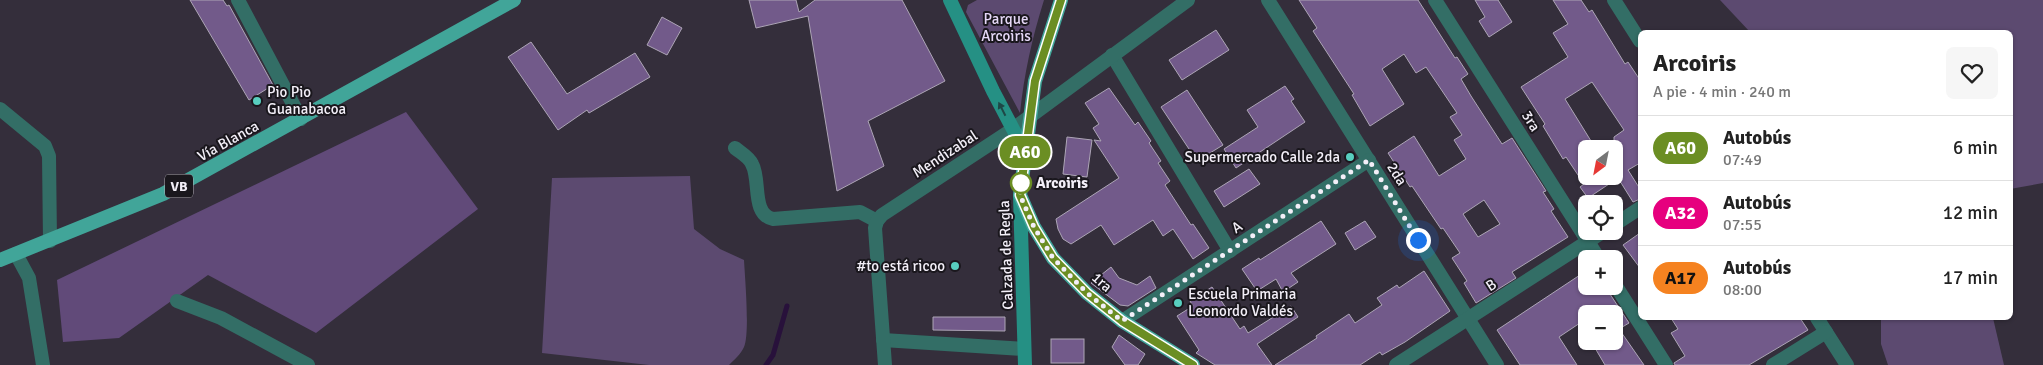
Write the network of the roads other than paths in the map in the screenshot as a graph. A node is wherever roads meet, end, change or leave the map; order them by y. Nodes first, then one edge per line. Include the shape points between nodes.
1 (238, 0) edge
2 (514, 0) edge
3 (950, 0) edge
4 (1061, 0) edge
5 (1188, 0) edge
6 (1268, 0) edge
7 (1435, 0) edge
8 (1614, 0) edge
9 (1638, 38) edge
10 (1112, 55) junction
11 (0, 109) edge
12 (1030, 115) junction
13 (302, 119) junction
14 (1012, 128) junction
15 (735, 148) dead end
16 (1025, 152) junction
17 (1369, 160) junction
18 (1020, 195) junction
19 (1638, 209) edge
20 (1623, 219) edge
21 (877, 221) junction
22 (50, 241) junction
23 (1588, 241) junction
24 (1594, 250) edge
25 (1230, 251) junction
26 (16, 254) junction
27 (0, 260) edge
28 (1622, 295) edge
29 (177, 301) dead end
30 (1468, 319) junction
31 (1817, 320) edge
32 (1122, 321) junction
33 (1826, 332) junction
34 (883, 340) junction
35 (1024, 349) junction
36 (43, 365) edge
37 (308, 365) edge
38 (885, 365) edge
39 (1025, 365) edge
40 (1193, 365) edge
41 (1396, 365) edge
42 (1497, 365) edge
43 (1666, 365) edge
44 (1773, 365) edge
45 (1847, 365) edge

1 - 13 street
2 - 13 main road, Vía Blanca / VB
14 -> 3 main road
4 - 12 main road, Calzada de Regla via 1035,81
5 - 10 street, Mendizabal
6 - 17 street, 2da
7 - 23 street, 3ra
8 - 9 street
10 - 12 street, Mendizabal
10 - 25 street
11 - 22 street via 45,146
12 - 14 street, Mendizabal
12 - 16 main road, Calzada de Regla
13 - 22 main road, Vía Blanca / VB via 163,194
14 - 16 main road
14 - 21 street, Mendizabal
15 - 21 street via 752,162 762,213 766,217 860,212
16 - 18 main road, Calzada de Regla
17 - 25 street, A
17 - 30 street, 2da
18 - 32 main road, 1ra via 1053,258 1087,293
18 - 35 main road, Calzada de Regla
19 - 20 street
21 - 34 street
22 - 26 main road, Vía Blanca / VB
23 - 24 street, 3ra
23 - 30 street, B
25 - 32 street, A
26 - 27 main road, Vía Blanca / VB
26 - 36 street via 29,278
28 - 43 street
29 - 37 street via 221,318
30 - 41 street, B
30 - 42 street, 2da
31 - 33 street
32 - 40 main road, 1ra
33 - 44 street
33 - 45 street
34 - 35 street
34 - 38 street
35 - 39 main road, Calzada de Regla

